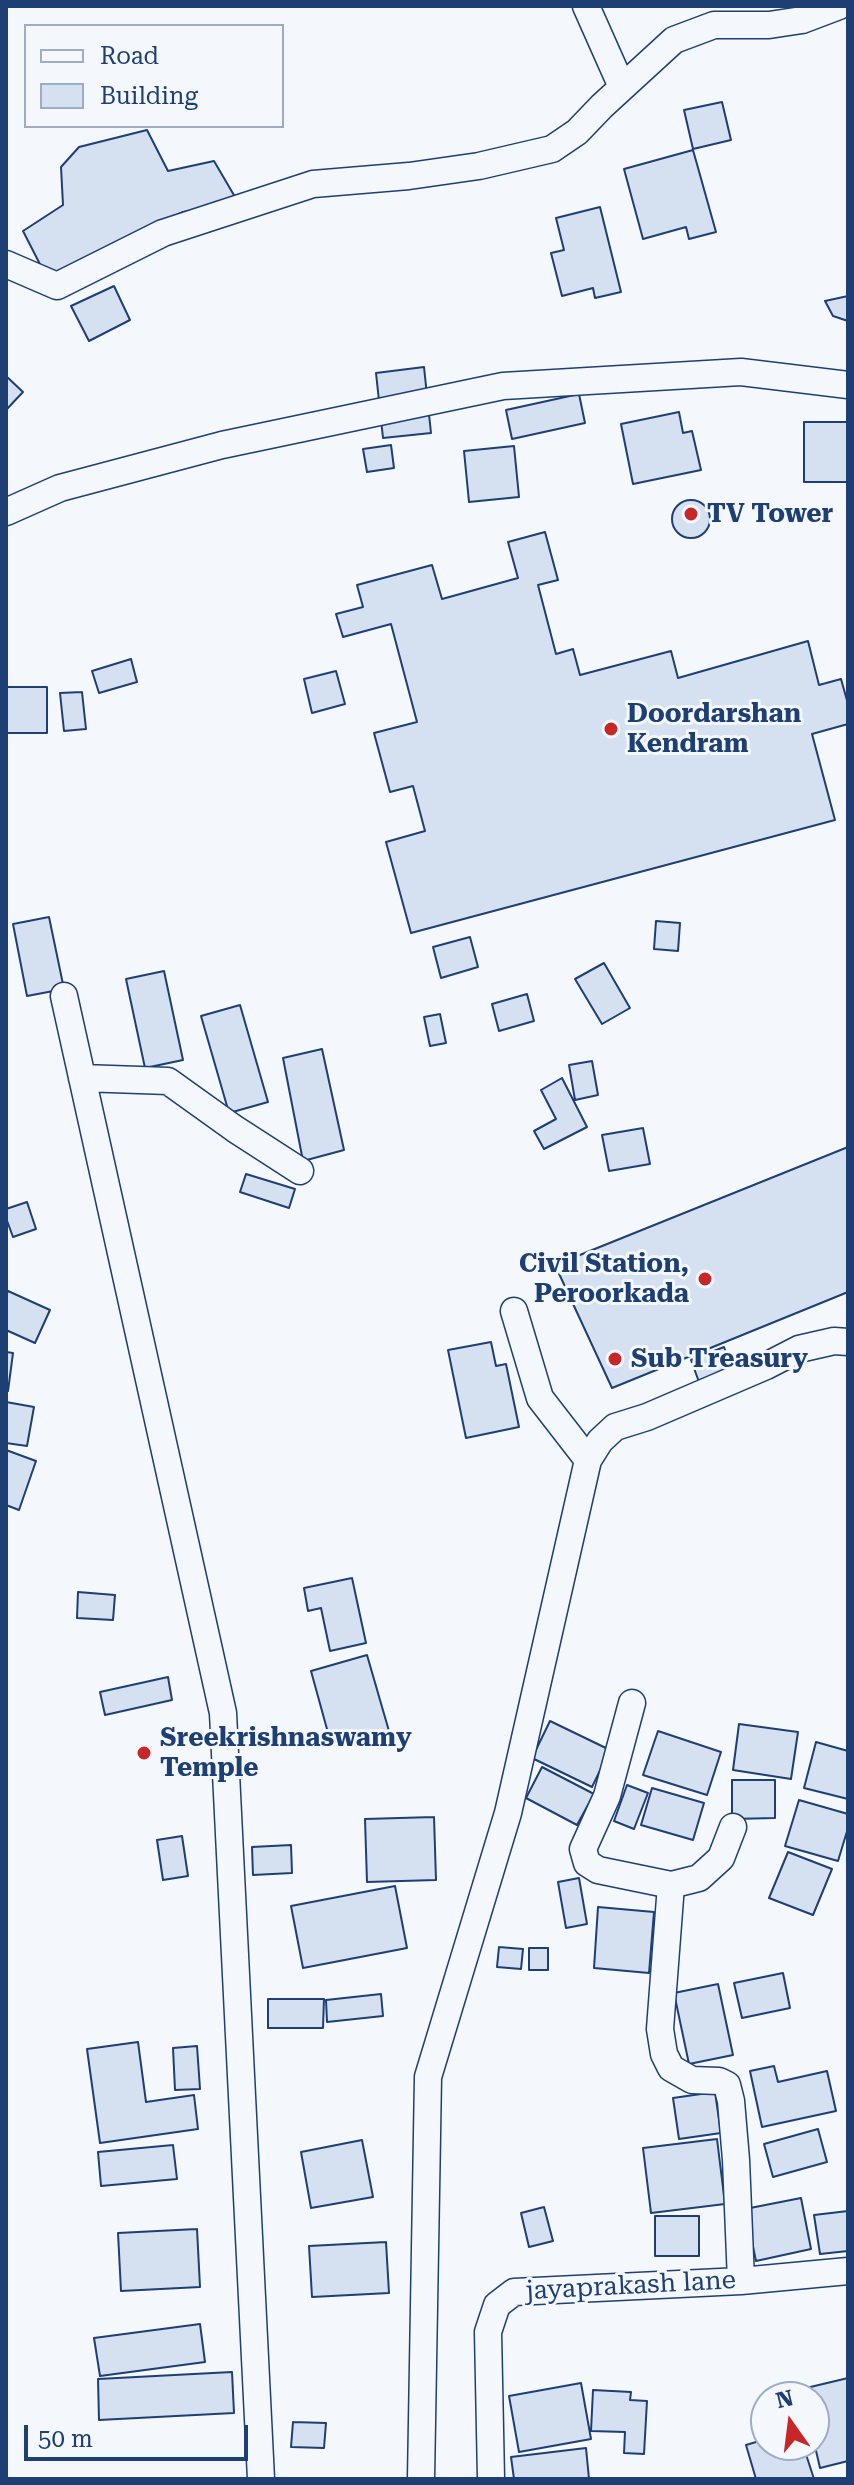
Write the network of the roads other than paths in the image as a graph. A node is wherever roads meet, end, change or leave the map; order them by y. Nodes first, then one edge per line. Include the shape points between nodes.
1 (586, 6) edge
2 (839, 6) edge
3 (622, 87) junction
4 (6, 264) edge
5 (848, 385) edge
6 (6, 512) edge
7 (64, 996) dead end
8 (82, 1078) junction
9 (300, 1171) dead end
10 (514, 1311) dead end
11 (848, 1342) edge
12 (588, 1460) junction
13 (632, 1703) dead end
14 (733, 1827) dead end
15 (671, 1885) junction
16 (848, 2271) edge
17 (741, 2281) junction
18 (261, 2479) edge
19 (421, 2479) edge
20 (491, 2479) edge

1 - 3 street
2 - 3 street via 802,20 714,25 674,40
3 - 4 street via 552,149 465,168 313,184 163,233 57,286
5 - 6 street via 741,372 503,386 222,445 60,488
7 - 8 street
8 - 9 street via 168,1081
8 - 18 street via 223,1713
10 - 12 street via 540,1398
11 - 12 street via 799,1349 615,1427
12 - 19 street via 508,1813 428,2077
13 - 15 street via 607,1796 583,1849 587,1863 598,1870
14 - 15 street via 721,1858 699,1878
15 - 17 street via 660,2029 664,2054 671,2068 692,2080 727,2085
16 - 17 street, jayaprakash lane
17 - 20 street, jayaprakash lane via 514,2292 497,2305 488,2332

